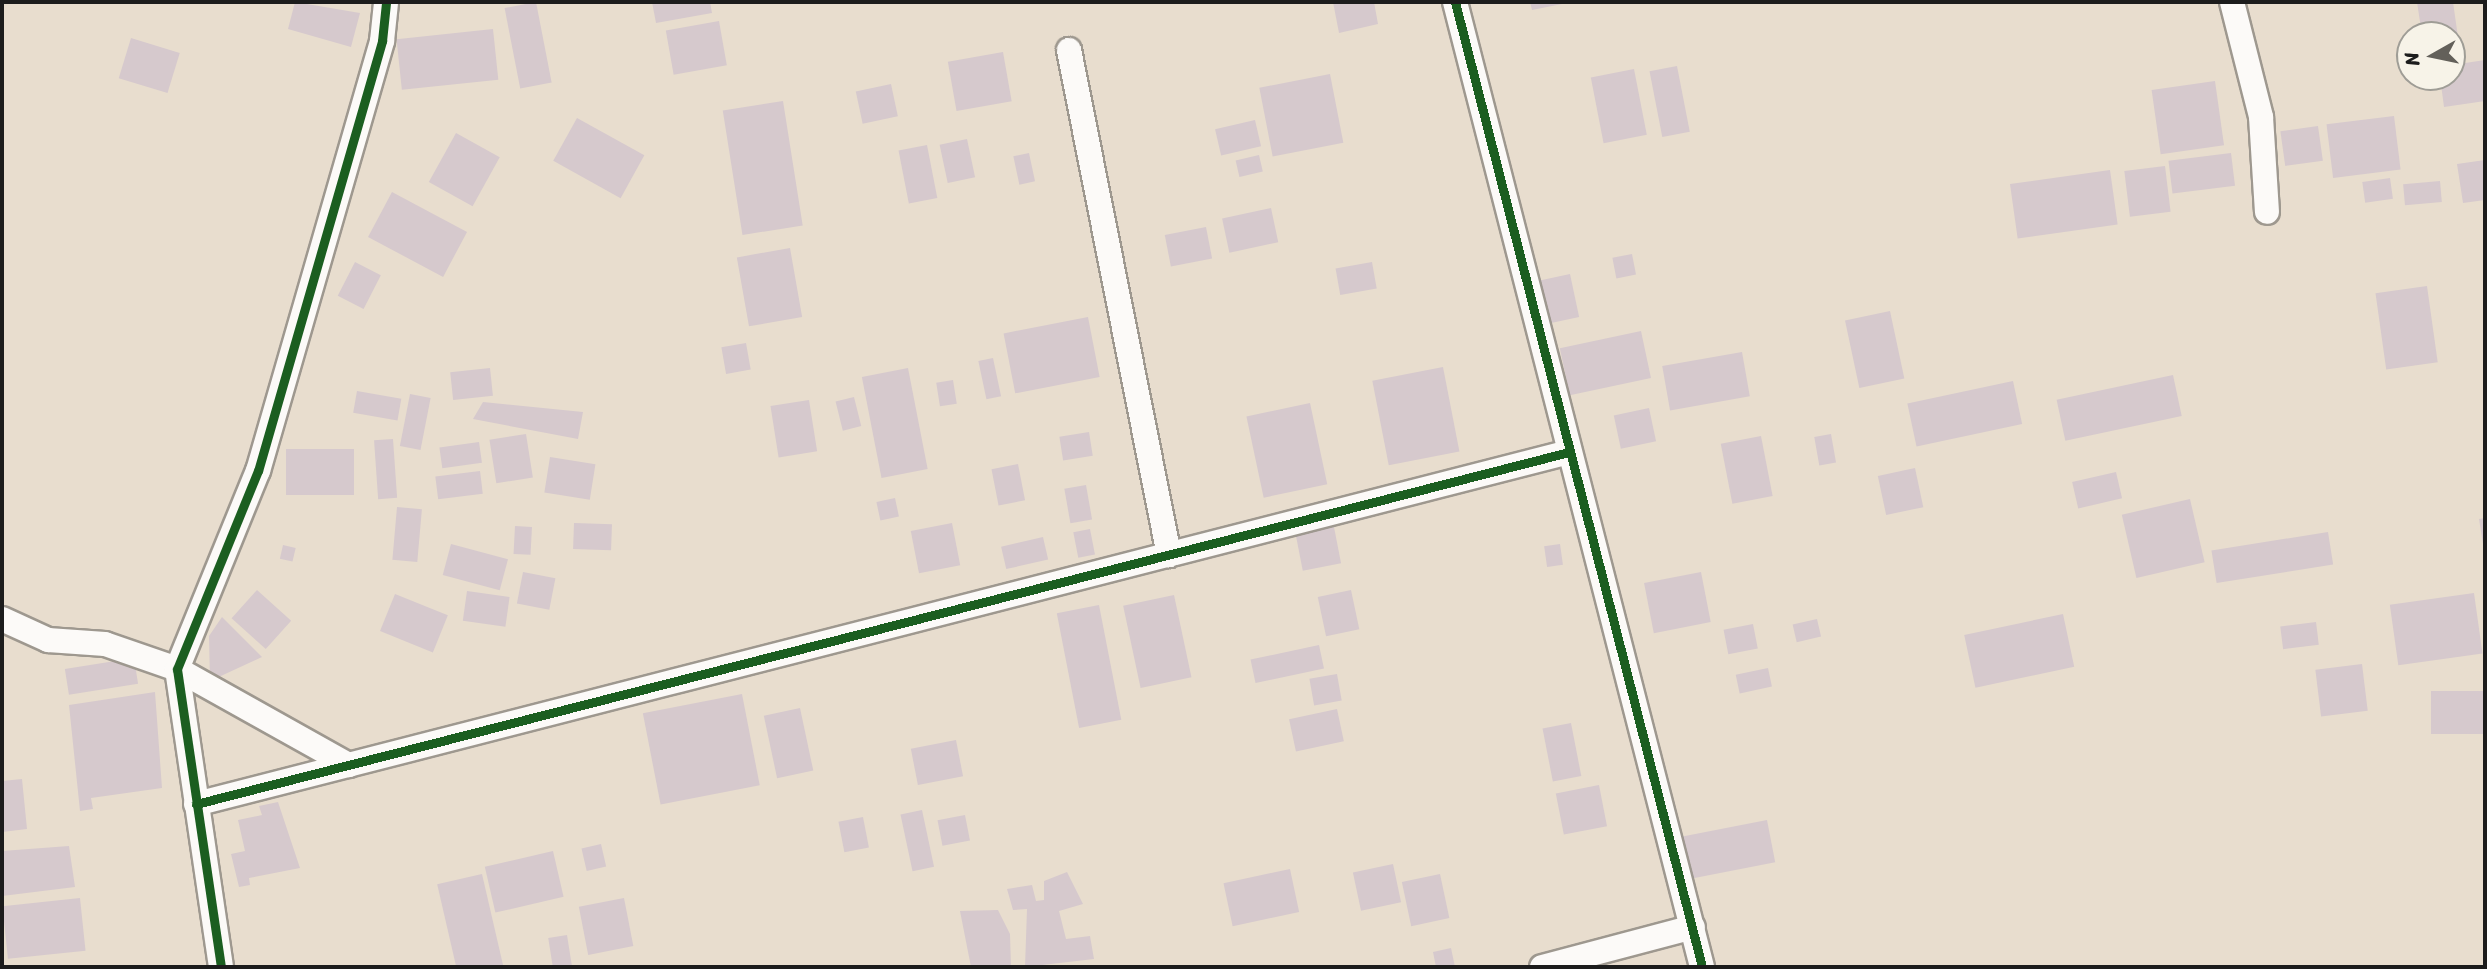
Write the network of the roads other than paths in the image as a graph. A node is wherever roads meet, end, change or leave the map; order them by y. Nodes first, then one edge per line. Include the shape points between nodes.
1 (386, 2) edge
2 (1454, 2) edge
3 (2232, 2) edge
4 (1069, 50) dead end
5 (2267, 212) dead end
6 (1569, 452) junction
7 (1169, 555) junction
8 (2, 619) edge
9 (177, 669) junction
10 (349, 765) junction
11 (197, 804) junction
12 (1693, 927) junction
13 (221, 967) edge
14 (1542, 967) edge
15 (1702, 967) edge

1 - 9 street via 382,41 258,471
2 - 6 street
3 - 5 street via 2261,117
4 - 7 street
6 - 7 street
6 - 12 street
7 - 10 street
8 - 9 street via 48,640 105,644
9 - 10 street
9 - 11 street
10 - 11 street
11 - 13 street
12 - 14 street
12 - 15 street

